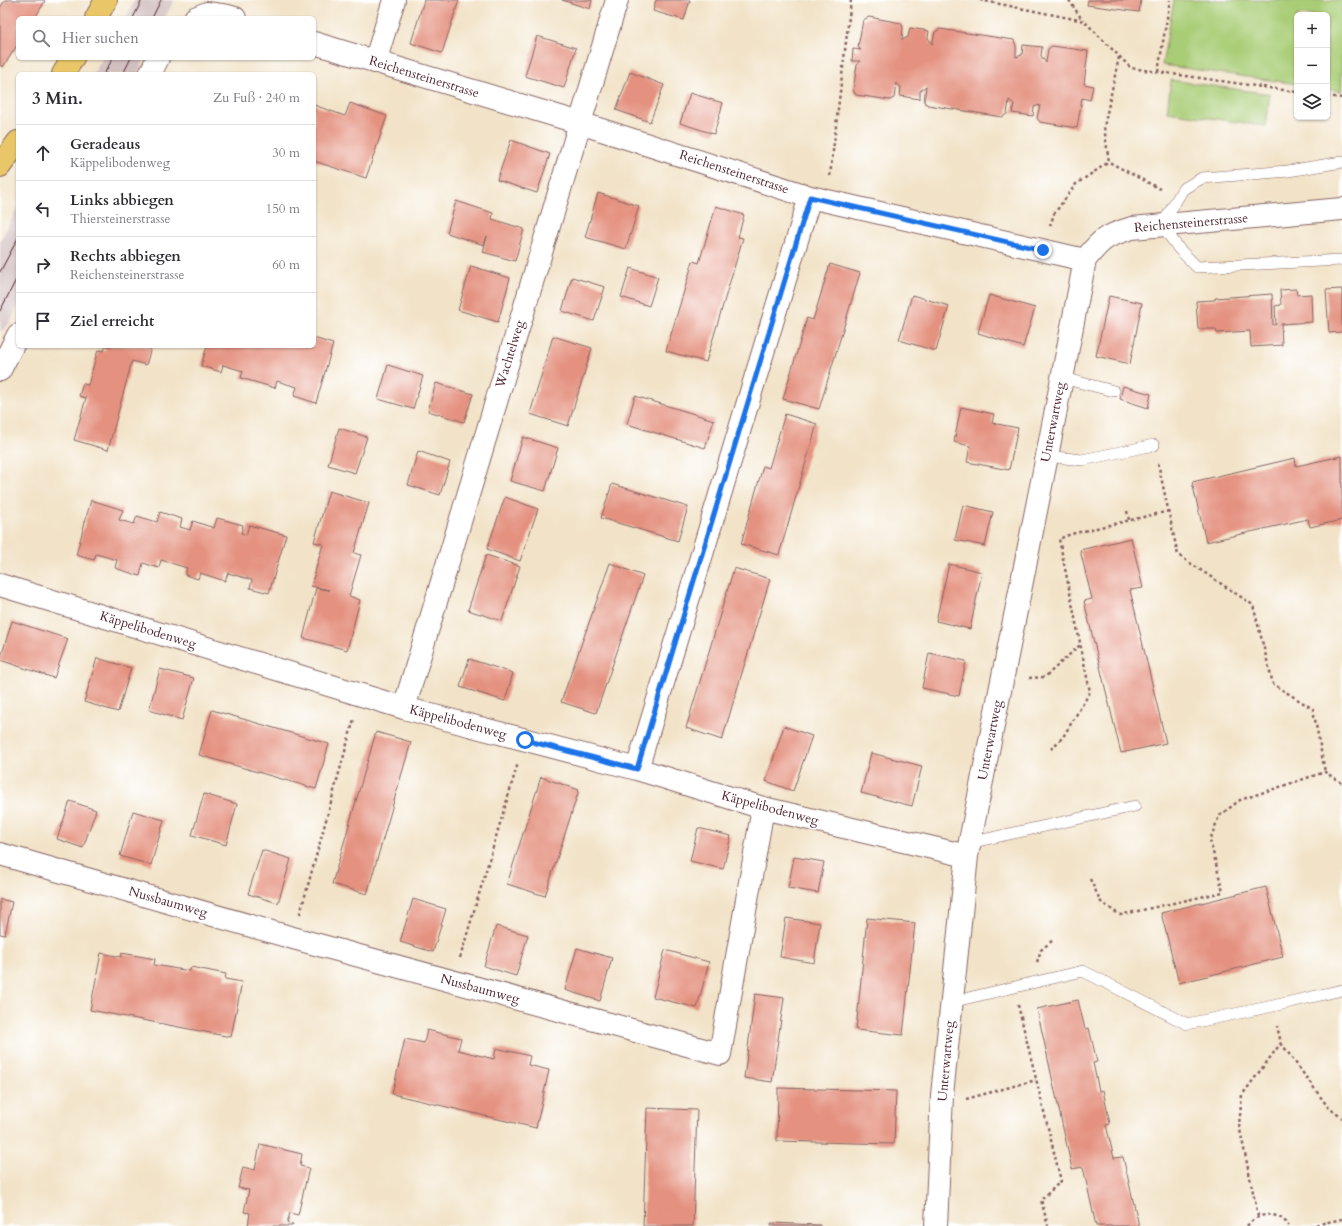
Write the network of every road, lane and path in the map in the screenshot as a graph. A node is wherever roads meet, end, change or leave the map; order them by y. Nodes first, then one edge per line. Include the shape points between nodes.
1 (106, 0) edge
2 (394, 0) edge
3 (617, 0) edge
4 (851, 0) edge
5 (980, 0) edge
6 (1069, 0) edge
7 (1170, 0) edge
8 (97, 16) edge
9 (200, 16) edge
10 (228, 16) edge
11 (1084, 21) junction
12 (316, 44) edge
13 (1119, 56) junction
14 (72, 60) edge
15 (157, 60) edge
16 (375, 62) junction
17 (64, 72) edge
18 (151, 72) edge
19 (1158, 72) junction
20 (1294, 92) edge
21 (1330, 96) edge
22 (1342, 98) edge
23 (580, 123) junction
24 (16, 145) edge
25 (1109, 162) junction
26 (1342, 162) edge
27 (0, 166) edge
28 (1178, 198) junction
29 (818, 199) junction
30 (1342, 209) edge
31 (1162, 225) junction
32 (1043, 250) junction
33 (1085, 260) junction
34 (1342, 260) edge
35 (16, 339) edge
36 (0, 370) edge
37 (1062, 378) junction
38 (1114, 391) dead end
39 (1154, 445) joint
40 (1047, 456) junction
41 (1127, 511) dead end
42 (1168, 511) junction
43 (1129, 520) junction
44 (0, 585) edge
45 (1080, 645) junction
46 (1002, 680) junction
47 (361, 695) junction
48 (404, 708) junction
49 (525, 740) junction
50 (1051, 749) dead end
51 (637, 769) junction
52 (1325, 772) junction
53 (1342, 783) edge
54 (1135, 806) dead end
55 (763, 808) junction
56 (968, 849) junction
57 (0, 854) edge
58 (1090, 879) dead end
59 (293, 938) junction
60 (1053, 940) dead end
61 (1040, 950) dead end
62 (453, 981) junction
63 (1014, 988) junction
64 (1342, 990) edge
65 (952, 1002) junction
66 (1273, 1006) junction
67 (1281, 1043) junction
68 (1036, 1080) junction
69 (942, 1105) junction
70 (1342, 1118) edge
71 (1258, 1216) junction
72 (1342, 1219) edge
73 (936, 1226) edge
74 (1048, 1226) edge
75 (1247, 1226) edge
76 (1289, 1226) edge
77 (1310, 1226) edge

1 - 8 main road
2 - 16 street
3 - 23 street, Wachtelweg
4 - 29 path
5 - 11 path
6 - 11 path
7 - 19 path
9 - 10 street via 207,13
11 - 13 path
12 - 16 street, Reichensteinerstrasse
13 - 19 path via 1131,68
13 - 25 path via 1104,127
14 - 17 main road
15 - 18 street
16 - 23 street, Reichensteinerstrasse
19 - 20 path
21 - 22 path
23 - 29 street, Reichensteinerstrasse
23 - 48 street, Wachtelweg
24 - 27 main road
25 - 28 path
25 - 32 path via 1076,184 1054,214
26 - 28 lane via 1288,171 1202,178 1183,189
28 - 31 lane
29 - 32 street, Reichensteinerstrasse
29 - 51 street
30 - 31 street, Reichensteinerstrasse
31 - 33 street, Reichensteinerstrasse via 1132,228 1111,234 1099,242
31 - 34 lane via 1179,249 1198,267
32 - 33 street, Reichensteinerstrasse
33 - 37 street, Unterwartweg
35 - 36 street
37 - 38 lane
37 - 40 street, Unterwartweg
39 - 40 lane via 1082,460
39 - 42 path
40 - 46 street, Unterwartweg
41 - 43 path
42 - 43 path
42 - 52 path via 1178,555 1253,605 1273,684 1313,709
43 - 45 path via 1059,539
44 - 47 street, Käppelibodenweg
45 - 46 path via 1045,677
45 - 50 path via 1090,692 1063,737
46 - 56 street, Unterwartweg
47 - 48 street, Käppelibodenweg
47 - 59 path
48 - 49 street, Käppelibodenweg
49 - 51 street, Käppelibodenweg
49 - 62 path
51 - 55 street, Käppelibodenweg
52 - 53 path
52 - 58 path via 1240,800 1219,816 1210,840 1223,892 1120,914 1101,902
54 - 56 lane
55 - 56 street, Käppelibodenweg
55 - 62 street, Nussbaumweg via 720,1054
56 - 65 street, Unterwartweg
57 - 59 street, Nussbaumweg
59 - 62 street, Nussbaumweg
60 - 61 path
63 - 65 lane
63 - 66 lane via 1084,971 1187,1024
63 - 68 path
64 - 66 lane
65 - 69 street, Unterwartweg
66 - 67 path
67 - 70 path via 1328,1107
67 - 71 path via 1242,1096 1239,1125
68 - 69 path
68 - 74 path via 1061,1181 1041,1200
69 - 73 street, Unterwartweg
71 - 75 path
71 - 76 path via 1274,1215
72 - 77 path

